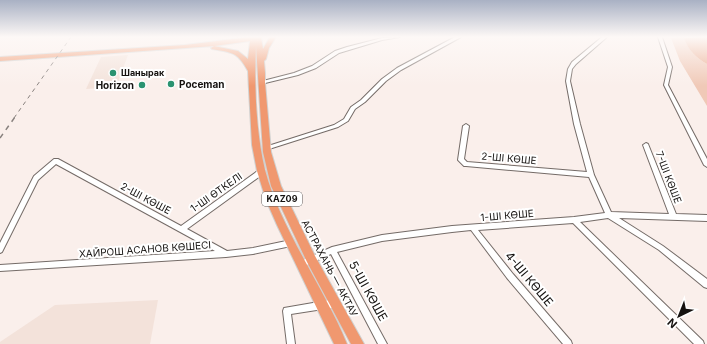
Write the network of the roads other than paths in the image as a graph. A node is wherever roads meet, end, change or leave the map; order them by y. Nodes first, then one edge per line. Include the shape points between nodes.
1 (89, 53) edge
2 (235, 53) edge
3 (253, 53) edge
4 (257, 53) edge
5 (264, 53) edge
6 (335, 53) edge
7 (430, 53) edge
8 (586, 53) edge
9 (665, 53) edge
10 (0, 59) edge
11 (251, 74) junction
12 (261, 78) junction
13 (466, 126) dead end
14 (646, 145) dead end
15 (267, 148) junction
16 (707, 165) edge
17 (261, 172) junction
18 (591, 175) junction
19 (609, 215) junction
20 (673, 216) junction
21 (707, 218) edge
22 (574, 220) junction
23 (473, 228) junction
24 (182, 229) junction
25 (291, 243) junction
26 (0, 250) edge
27 (332, 250) junction
28 (226, 254) junction
29 (311, 259) junction
30 (302, 264) junction
31 (0, 268) edge
32 (707, 284) edge
33 (336, 303) junction
34 (322, 306) junction
35 (291, 344) edge
36 (341, 344) edge
37 (358, 344) edge
38 (383, 344) edge
39 (568, 344) edge
40 (700, 344) edge

1 - 10 highway
2 - 11 highway via 248,62
3 - 11 highway, KAZ09
4 - 12 highway, АСТРАХАНЬ — АКТАУ / KAZ09
5 - 12 highway
6 - 12 street via 314,67 296,74
7 - 15 street via 384,80 353,108 346,120 336,126
8 - 18 street via 570,69 568,81
9 - 16 street via 670,67 666,85
11 - 12 highway
11 - 17 highway, KAZ09 via 256,145
12 - 15 highway, АСТРАХАНЬ — АКТАУ / KAZ09
13 - 18 street, 2-ШІ КӨШЕ via 461,160 466,164
14 - 20 street, 7-ШI КӨШЕ
15 - 29 highway, АСТРАХАНЬ — АКТАУ / KAZ09 via 276,186
17 - 24 street, 1-ШІ ӨТКЕЛІ
17 - 25 highway, KAZ09
18 - 19 street
19 - 20 street, 1-ШІ КӨШЕ
19 - 22 street, 1-ШІ КӨШЕ
19 - 32 street via 661,248
20 - 21 street, 1-ШІ КӨШЕ
22 - 23 street, 1-ШІ КӨШЕ
22 - 40 street
23 - 27 street, 1-ШІ КӨШЕ via 382,238
23 - 39 street, 4-ШI КӨШЕ
24 - 26 street, 2-ШІ КӨШЕ via 56,161 36,178
24 - 28 street, 2-ШІ КӨШЕ
25 - 28 street, ХАЙРОШ АСАНОВ КӨШЕСІ
25 - 30 highway, KAZ09
27 - 29 street, 1-ШІ КӨШЕ
27 - 38 street, 5-ШI КӨШЕ
28 - 31 street, ХАЙРОШ АСАНОВ КӨШЕСІ
29 - 30 street, 1-ШІ КӨШЕ
29 - 33 highway, АСТРАХАНЬ — АКТАУ / KAZ09
30 - 34 highway, KAZ09
33 - 34 street
33 - 37 highway, АСТРАХАНЬ — АКТАУ / KAZ09
34 - 35 street via 287,311
34 - 36 highway, KAZ09

